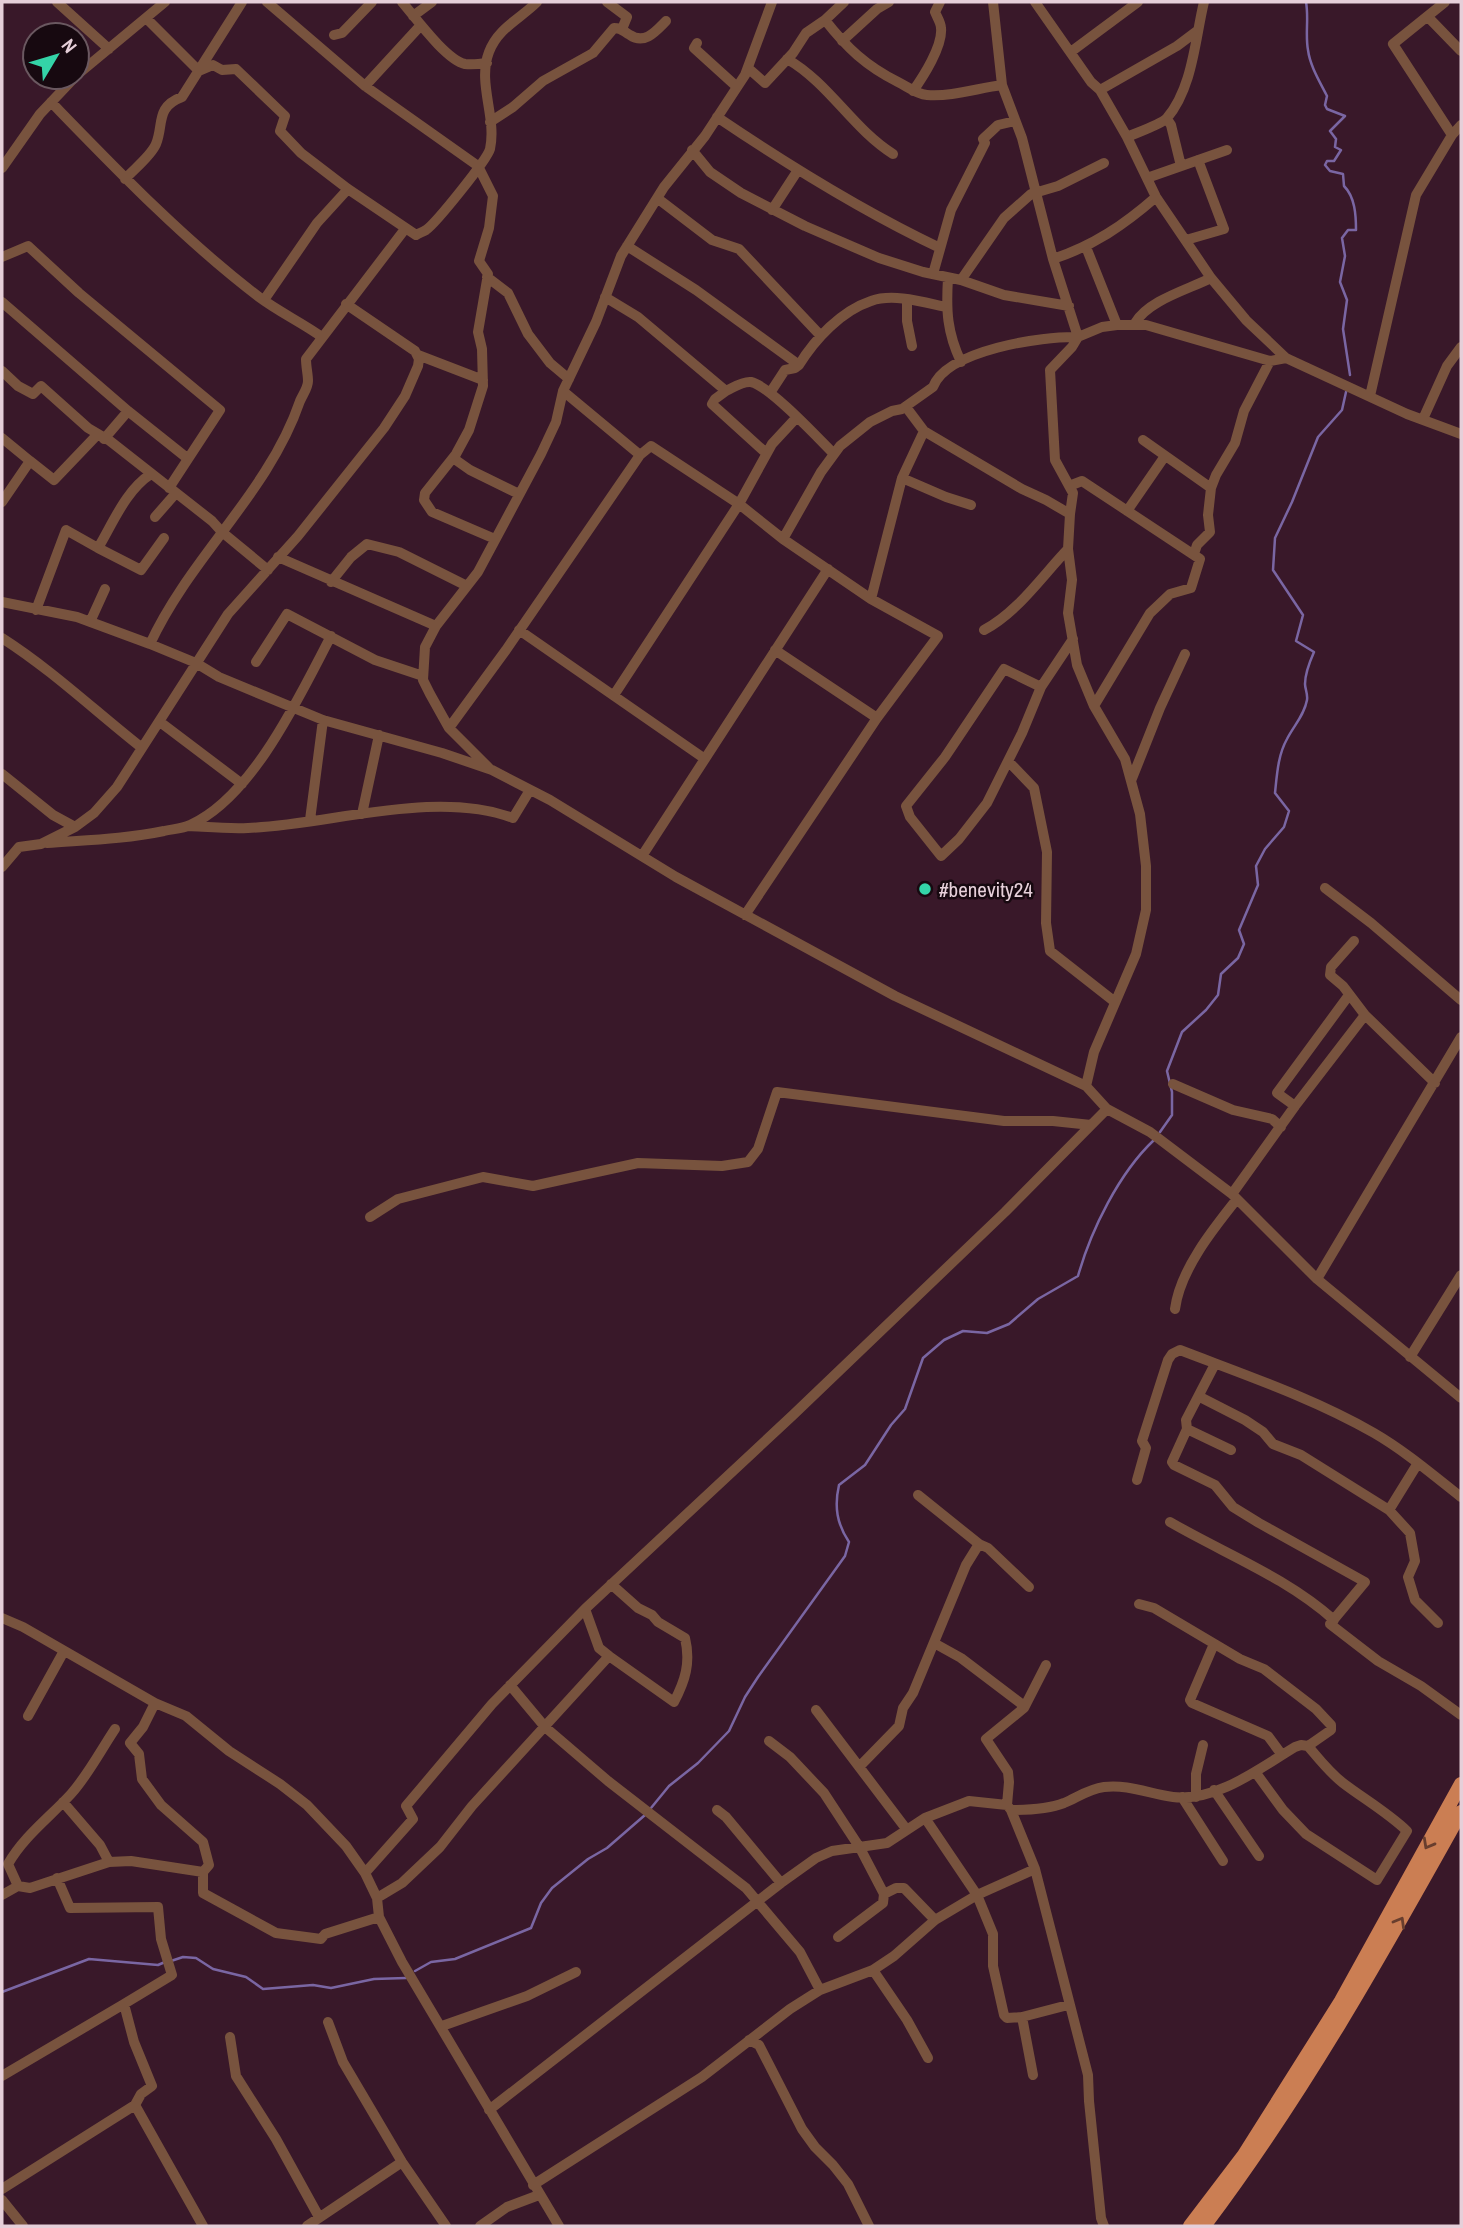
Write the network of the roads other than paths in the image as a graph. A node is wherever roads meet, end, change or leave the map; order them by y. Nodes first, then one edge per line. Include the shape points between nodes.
1 (57, 2) edge
2 (165, 2) edge
3 (242, 2) edge
4 (267, 2) edge
5 (372, 2) edge
6 (402, 2) edge
7 (432, 2) edge
8 (537, 2) edge
9 (607, 2) edge
10 (772, 2) edge
11 (844, 2) edge
12 (888, 2) edge
13 (940, 2) edge
14 (993, 2) edge
15 (1035, 2) edge
16 (1138, 2) edge
17 (1204, 2) edge
18 (1445, 2) edge
19 (413, 16) junction
20 (1428, 17) junction
21 (146, 18) junction
22 (825, 20) junction
23 (666, 21) dead end
24 (421, 25) junction
25 (622, 29) junction
26 (1197, 31) junction
27 (334, 35) dead end
28 (842, 41) junction
29 (697, 43) dead end
30 (109, 49) junction
31 (1072, 51) junction
32 (1461, 51) edge
33 (787, 60) junction
34 (487, 63) junction
35 (91, 64) edge
36 (748, 68) junction
37 (199, 71) junction
38 (1002, 85) junction
39 (365, 86) junction
40 (737, 87) junction
41 (1100, 90) junction
42 (62, 91) edge
43 (913, 91) junction
44 (51, 102) junction
45 (717, 117) junction
46 (1167, 119) junction
47 (1015, 121) junction
48 (490, 122) junction
49 (1461, 125) edge
50 (1452, 135) junction
51 (1127, 137) junction
52 (692, 150) junction
53 (1227, 150) dead end
54 (6, 153) edge
55 (893, 155) dead end
56 (1198, 160) junction
57 (1104, 163) dead end
58 (478, 166) junction
59 (1181, 166) junction
60 (2, 168) edge
61 (798, 170) junction
62 (1147, 178) junction
63 (125, 179) junction
64 (348, 189) junction
65 (1037, 192) junction
66 (1156, 197) junction
67 (657, 198) junction
68 (772, 210) junction
69 (405, 229) junction
70 (1186, 240) junction
71 (627, 246) junction
72 (1086, 247) junction
73 (940, 248) junction
74 (2, 257) edge
75 (1053, 259) junction
76 (933, 274) junction
77 (487, 277) junction
78 (948, 278) junction
79 (1211, 278) junction
80 (961, 281) junction
81 (605, 297) junction
82 (264, 300) junction
83 (907, 300) junction
84 (2, 302) edge
85 (346, 304) junction
86 (1069, 306) junction
87 (946, 307) junction
88 (1135, 323) junction
89 (1117, 325) junction
90 (820, 335) junction
91 (322, 337) junction
92 (1078, 337) junction
93 (912, 346) dead end
94 (1461, 347) edge
95 (418, 355) junction
96 (1286, 358) junction
97 (1270, 360) junction
98 (961, 362) junction
99 (799, 365) junction
100 (2, 371) edge
101 (569, 379) junction
102 (483, 380) junction
103 (563, 391) junction
104 (726, 391) junction
105 (769, 393) junction
106 (1370, 396) junction
107 (906, 407) junction
108 (128, 411) junction
109 (797, 417) junction
110 (1423, 419) junction
111 (924, 431) junction
112 (1461, 434) edge
113 (100, 437) junction
114 (2, 438) edge
115 (1143, 440) dead end
116 (766, 453) junction
117 (833, 453) junction
118 (640, 456) junction
119 (1166, 456) junction
120 (187, 458) junction
121 (453, 458) junction
122 (30, 461) junction
123 (151, 474) junction
124 (902, 478) junction
125 (1069, 486) junction
126 (1210, 488) junction
127 (172, 491) junction
128 (519, 494) junction
129 (2, 502) edge
130 (738, 504) junction
131 (971, 505) dead end
132 (1127, 511) junction
133 (1070, 514) junction
134 (155, 517) dead end
135 (222, 532) junction
136 (164, 538) dead end
137 (783, 538) junction
138 (495, 539) junction
139 (98, 548) junction
140 (1068, 549) junction
141 (1194, 554) junction
142 (278, 557) junction
143 (268, 569) junction
144 (828, 569) junction
145 (331, 582) junction
146 (467, 586) junction
147 (105, 589) dead end
148 (871, 598) junction
149 (2, 602) edge
150 (36, 610) junction
151 (90, 622) junction
152 (436, 626) junction
153 (519, 630) junction
154 (984, 630) dead end
155 (331, 636) junction
156 (2, 638) edge
157 (1073, 639) junction
158 (150, 644) junction
159 (775, 650) junction
160 (1185, 654) dead end
161 (256, 662) dead end
162 (196, 663) junction
163 (423, 677) junction
164 (1041, 687) junction
165 (614, 695) junction
166 (1094, 706) junction
167 (293, 709) junction
168 (877, 718) junction
169 (323, 720) junction
170 (160, 722) junction
171 (449, 728) junction
172 (379, 736) junction
173 (142, 748) junction
174 (705, 759) junction
175 (1009, 762) junction
176 (492, 770) junction
177 (2, 774) edge
178 (1131, 781) junction
179 (242, 783) junction
180 (530, 790) junction
181 (362, 814) junction
182 (310, 820) junction
183 (189, 826) junction
184 (75, 827) junction
185 (41, 844) junction
186 (6, 853) edge
187 (642, 856) junction
188 (2, 867) edge
189 (1325, 888) dead end
190 (745, 915) junction
191 (1354, 941) dead end
192 (1349, 995) junction
193 (1461, 1000) edge
194 (1115, 1002) junction
195 (1365, 1015) junction
196 (1461, 1037) edge
197 (1434, 1083) junction
198 (1173, 1084) dead end
199 (1086, 1086) junction
200 (1295, 1106) junction
201 (1107, 1109) junction
202 (1091, 1125) junction
203 (1282, 1127) junction
204 (1234, 1196) junction
205 (370, 1217) dead end
206 (1461, 1275) edge
207 (1317, 1279) junction
208 (1175, 1309) dead end
209 (1410, 1357) junction
210 (1215, 1364) junction
211 (1460, 1395) edge
212 (1200, 1397) junction
213 (1187, 1429) junction
214 (1231, 1450) dead end
215 (1418, 1463) junction
216 (1137, 1480) dead end
217 (918, 1495) dead end
218 (1461, 1496) edge
219 (1389, 1510) junction
220 (1170, 1522) dead end
221 (979, 1544) junction
222 (611, 1584) junction
223 (1029, 1587) dead end
224 (1139, 1604) dead end
225 (585, 1609) junction
226 (2, 1618) edge
227 (1334, 1620) junction
228 (1438, 1623) dead end
229 (934, 1643) junction
230 (1214, 1644) junction
231 (64, 1651) junction
232 (610, 1656) junction
233 (1046, 1665) dead end
234 (510, 1685) junction
235 (155, 1703) junction
236 (1023, 1705) junction
237 (816, 1710) dead end
238 (1461, 1715) edge
239 (28, 1716) dead end
240 (545, 1727) junction
241 (115, 1729) dead end
242 (769, 1741) dead end
243 (1203, 1745) dead end
244 (1308, 1746) junction
245 (1282, 1755) junction
246 (860, 1766) junction
247 (1256, 1773) junction
248 (1461, 1784) edge
249 (1214, 1790) junction
250 (1182, 1797) junction
251 (1196, 1797) junction
252 (63, 1802) junction
253 (1009, 1807) junction
254 (717, 1810) dead end
255 (1461, 1812) edge
256 (925, 1818) junction
257 (907, 1830) junction
258 (860, 1848) junction
259 (1259, 1856) dead end
260 (1223, 1861) dead end
261 (109, 1862) junction
262 (1035, 1869) junction
263 (203, 1872) junction
264 (365, 1873) junction
265 (57, 1878) junction
266 (780, 1883) junction
267 (18, 1886) junction
268 (884, 1894) junction
269 (2, 1895) edge
270 (977, 1895) junction
271 (377, 1898) junction
272 (759, 1901) junction
273 (379, 1917) junction
274 (935, 1920) junction
275 (838, 1937) dead end
276 (873, 1970) junction
277 (576, 1972) dead end
278 (820, 1990) junction
279 (124, 2004) junction
280 (1068, 2005) junction
281 (1021, 2017) junction
282 (328, 2022) dead end
283 (442, 2026) junction
284 (230, 2037) dead end
285 (754, 2042) junction
286 (928, 2058) dead end
287 (1033, 2075) dead end
288 (2, 2076) edge
289 (135, 2105) junction
290 (489, 2110) junction
291 (402, 2162) junction
292 (2, 2189) edge
293 (536, 2190) junction
294 (2, 2200) edge
295 (319, 2217) junction
296 (23, 2226) edge
297 (203, 2226) edge
298 (307, 2226) edge
299 (446, 2226) edge
300 (480, 2226) edge
301 (559, 2226) edge
302 (869, 2226) edge
303 (1104, 2226) edge
304 (1190, 2226) edge
305 (1204, 2226) edge

1 - 30 street
2 - 21 street
3 - 37 street
4 - 39 street
5 - 27 street via 342,33
6 - 19 street
7 - 19 street
8 - 34 street via 497,35
9 - 25 street via 628,17
10 - 36 street
11 - 22 street
12 - 28 street
13 - 43 street via 935,12 941,36
14 - 38 street
15 - 31 street
16 - 31 street
17 - 26 street
18 - 20 street
19 - 24 street
20 - 32 street
20 - 50 street via 1393,44
21 - 30 street
21 - 37 street
22 - 28 street
22 - 33 street via 806,33
23 - 25 street via 653,34 639,39
24 - 34 street via 455,60 470,65
24 - 39 street
25 - 48 street via 614,28 593,52 543,81
26 - 41 street
26 - 46 street via 1185,84
28 - 43 street via 868,65
29 - 40 street via 694,48
30 - 35 street
31 - 41 street
33 - 36 street via 765,83
33 - 55 street via 804,69 873,142
34 - 48 street
36 - 40 street
37 - 63 street via 182,97 173,100 161,116 156,145
37 - 64 street via 213,65 236,69 285,116 280,131 294,146
38 - 43 street via 957,93
38 - 47 street
39 - 58 street
40 - 45 street
41 - 51 street
42 - 44 street
44 - 54 street
44 - 63 street
45 - 52 street
45 - 61 street
46 - 51 street
46 - 59 street
47 - 65 street
47 - 73 street via 998,125 983,139 985,144 951,210
48 - 58 street via 489,150
49 - 50 street
50 - 106 street via 1416,195
51 - 62 street
52 - 67 street
52 - 68 street via 723,182
53 - 56 street
54 - 60 street
56 - 59 street
56 - 70 street via 1224,229
57 - 65 street
58 - 69 street via 426,230 416,235
58 - 77 street via 493,196 479,261
59 - 62 street
61 - 68 street
61 - 73 street
62 - 66 street
63 - 82 street via 201,250
64 - 69 street
64 - 82 street via 317,223
65 - 75 street
65 - 80 street via 1004,218
66 - 70 street
66 - 72 street
67 - 71 street
67 - 90 street via 712,240 739,249
68 - 76 street via 880,258
69 - 85 street
70 - 79 street
71 - 81 street
71 - 99 street
72 - 75 street
72 - 89 street
73 - 76 street
74 - 120 street via 28,246 220,410
75 - 86 street
76 - 78 street
77 - 101 street via 508,293 543,355
77 - 102 street via 478,332
78 - 80 street
78 - 87 street
79 - 88 street via 1151,308
79 - 96 street
80 - 86 street via 1004,295
81 - 101 street
81 - 104 street via 638,317
82 - 91 street
83 - 87 street
83 - 90 street via 871,301
83 - 93 street
84 - 108 street
85 - 91 street
85 - 95 street
86 - 92 street
87 - 98 street via 950,337
88 - 89 street
88 - 97 street
89 - 92 street
90 - 99 street
91 - 135 street via 306,359 308,383 296,416 262,476
92 - 98 street via 1016,342
92 - 125 street via 1050,370 1055,460
94 - 110 street via 1447,366
95 - 102 street
95 - 142 street via 405,396 384,428
96 - 97 street
96 - 106 street
97 - 126 street via 1244,411 1235,443
98 - 107 street
99 - 105 street via 785,370
100 - 113 street via 33,394 41,386
101 - 103 street
102 - 121 street via 469,430
103 - 118 street
103 - 128 street via 556,422
104 - 105 street via 752,382
104 - 116 street via 712,404
105 - 109 street
106 - 110 street
107 - 111 street
107 - 117 street via 870,422
108 - 113 street
108 - 120 street
109 - 116 street
109 - 117 street
110 - 112 street
111 - 124 street
111 - 133 street
113 - 122 street via 54,480
113 - 123 street
114 - 122 street
115 - 119 street
116 - 130 street
117 - 137 street
118 - 130 street via 651,446
118 - 153 street
119 - 126 street
119 - 132 street
120 - 127 street
121 - 128 street
121 - 138 street via 425,493 426,505 432,512
122 - 129 street
123 - 127 street
123 - 139 street via 125,501
124 - 131 street
124 - 148 street
125 - 132 street via 1082,481
125 - 133 street via 1073,493
126 - 141 street via 1210,532
127 - 134 street
127 - 135 street
128 - 138 street
130 - 137 street
130 - 165 street
132 - 141 street
133 - 140 street
135 - 143 street
135 - 158 street
136 - 139 street via 141,570
137 - 144 street
138 - 146 street
139 - 150 street via 66,530
140 - 154 street via 1017,606
140 - 157 street via 1072,580 1068,613
141 - 166 street via 1200,559 1191,587 1170,594 1150,613
142 - 143 street
142 - 145 street
143 - 162 street via 228,614
144 - 148 street
144 - 159 street
145 - 146 street via 367,544 399,552
145 - 152 street
146 - 152 street
147 - 151 street
148 - 168 street via 937,636
149 - 150 street
150 - 151 street
151 - 158 street
152 - 163 street via 425,647
153 - 165 street
153 - 171 street
155 - 161 street via 287,614
155 - 163 street via 375,660
155 - 167 street
156 - 173 street via 57,676
157 - 164 street
157 - 166 street via 1077,665
158 - 162 street
159 - 168 street
159 - 174 street
160 - 178 street
162 - 167 street
162 - 170 street
163 - 171 street
164 - 175 street
164 - 175 street via 1004,669 906,806 941,856 987,803
165 - 174 street
166 - 178 street via 1125,759
167 - 169 street
167 - 179 street
168 - 190 street
169 - 172 street
169 - 182 street
170 - 173 street
170 - 179 street
171 - 176 street
172 - 176 street
172 - 181 street
173 - 184 street via 117,787
174 - 187 street
175 - 194 street via 1034,788 1047,852 1050,951
176 - 180 street
177 - 184 street
178 - 194 street via 1140,814 1146,910 1136,954
179 - 183 street via 223,803
180 - 181 street via 513,818 448,808
180 - 187 street
181 - 182 street
182 - 183 street via 248,828
183 - 185 street via 127,838
184 - 185 street
185 - 186 street
186 - 188 street
187 - 190 street
189 - 193 street
190 - 199 street via 933,1016
191 - 192 street via 1330,972
192 - 195 street
192 - 200 street via 1277,1093
194 - 199 street via 1094,1052
195 - 197 street
195 - 200 street
196 - 197 street
197 - 207 street
198 - 203 street via 1233,1110 1272,1119
199 - 201 street
200 - 203 street
201 - 202 street
201 - 204 street via 1150,1132
202 - 205 street via 1004,1121 777,1093 758,1149 747,1162 722,1166 638,1163 533,1186 483,1177 398,1199
202 - 222 street via 793,1415
203 - 204 street
204 - 207 street
204 - 208 street via 1201,1245
206 - 209 street
207 - 209 street
209 - 211 street
210 - 212 street
210 - 215 street via 1278,1387 1373,1433
210 - 216 street via 1180,1350 1172,1354 1142,1441 1146,1448
212 - 213 street via 1186,1420
212 - 219 street
213 - 214 street
213 - 227 street via 1174,1465 1215,1485 1233,1507 1259,1523 1365,1582
215 - 218 street
215 - 219 street
217 - 221 street
219 - 228 street via 1410,1533 1415,1561 1408,1577 1415,1600
220 - 227 street via 1263,1570
221 - 223 street
221 - 229 street
222 - 225 street
222 - 232 street via 685,1638 686,1679 674,1702
224 - 230 street via 1154,1608
225 - 232 street via 599,1648
225 - 234 street
226 - 231 street
227 - 238 street via 1331,1624 1344,1636
229 - 236 street
229 - 246 street via 899,1726
230 - 244 street via 1264,1669 1326,1718 1331,1730
230 - 245 street via 1191,1702 1268,1736
231 - 235 street
231 - 239 street
232 - 240 street
233 - 236 street
234 - 240 street
234 - 264 street via 406,1806 412,1819
235 - 263 street via 130,1743 139,1754 142,1779 160,1805 203,1842 209,1865
235 - 264 street via 186,1716 229,1751 280,1783 307,1805
236 - 253 street via 1024,1709 986,1739 1008,1772
237 - 246 street
240 - 271 street via 440,1847 402,1883
240 - 272 street
241 - 252 street
242 - 258 street via 816,1784
243 - 251 street
244 - 245 street
244 - 247 street via 1342,1782 1407,1830 1377,1880 1306,1834
245 - 247 street
246 - 257 street
247 - 249 street
248 -> 304 main road via 1341,2001 1244,2155
249 - 251 street
249 - 259 street
250 - 251 street
250 - 253 street via 1109,1787 1062,1804
250 - 260 street
252 - 261 street
252 - 267 street via 28,1836 8,1864
253 - 256 street via 969,1801
253 - 262 street
254 - 266 street
305 -> 255 main road via 1292,2102
256 - 257 street
256 - 270 street
257 - 258 street via 887,1843
258 - 266 street via 832,1851
258 - 268 street
261 - 263 street
261 - 265 street
262 - 270 street
262 - 280 street
263 - 273 street via 203,1892 276,1933 321,1939
264 - 271 street
265 - 267 street via 30,1888
265 - 279 street via 70,1908 158,1907 161,1939 172,1975
266 - 272 street
267 - 269 street
268 - 274 street via 904,1888
268 - 275 street via 883,1903
270 - 274 street
270 - 281 street via 993,1934 993,1966 1004,2015
271 - 273 street
272 - 278 street via 800,1952
272 - 290 street
273 - 283 street
274 - 276 street
276 - 278 street
276 - 286 street
277 - 283 street via 527,1996
278 - 285 street via 767,2027
279 - 288 street
279 - 289 street via 152,2086
280 - 281 street
280 - 303 street via 1088,2075
281 - 287 street
282 - 291 street via 343,2062
283 - 290 street
284 - 295 street via 236,2076
285 - 293 street
285 - 302 street via 802,2129 848,2184
289 - 292 street
289 - 297 street
290 - 293 street
291 - 295 street
291 - 299 street
293 - 300 street
293 - 301 street
294 - 296 street
295 - 298 street

